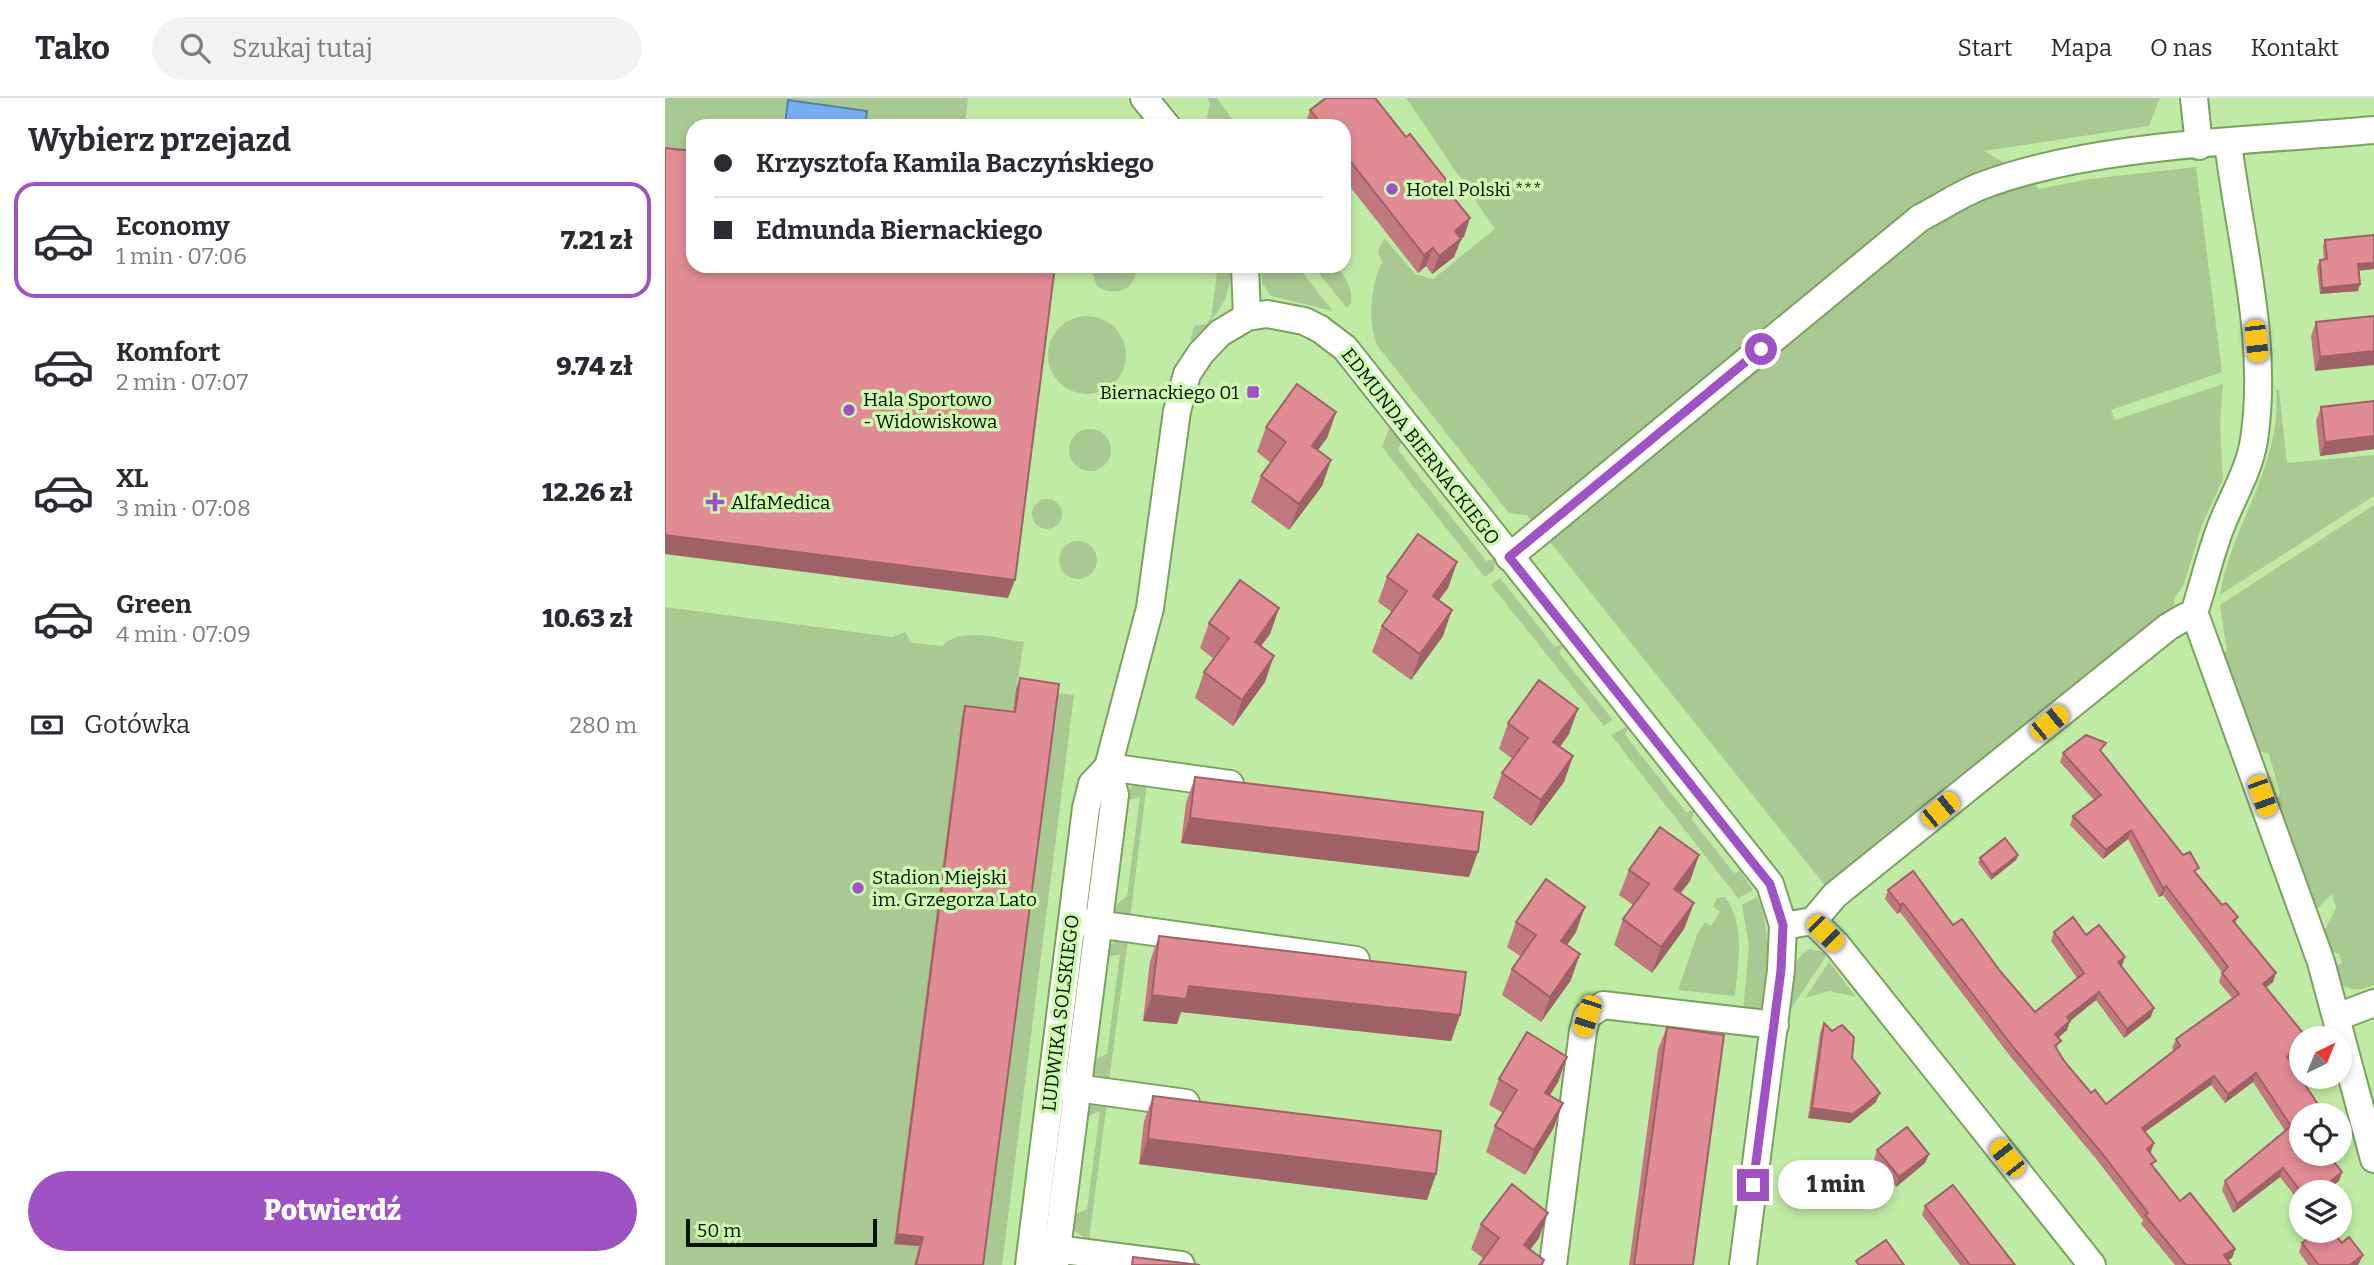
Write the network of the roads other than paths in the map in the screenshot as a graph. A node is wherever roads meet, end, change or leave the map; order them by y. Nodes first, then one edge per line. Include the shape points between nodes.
1 (1144, 98) edge
2 (2194, 98) edge
3 (1161, 119) edge
4 (2374, 130) edge
5 (2228, 143) junction
6 (2199, 146) junction
7 (1245, 273) edge
8 (1247, 317) junction
9 (1509, 557) junction
10 (2193, 616) junction
11 (1108, 767) junction
12 (1251, 786) edge
13 (1072, 921) junction
14 (1813, 921) junction
15 (1098, 924) junction
16 (1783, 925) junction
17 (1382, 964) edge
18 (2374, 1003) edge
19 (2337, 1017) junction
20 (1775, 1025) junction
21 (1051, 1085) junction
22 (1078, 1088) junction
23 (1205, 1106) edge
24 (2374, 1159) edge
25 (1030, 1255) edge
26 (1056, 1257) edge
27 (1181, 1265) edge
28 (1553, 1265) edge
29 (1743, 1265) edge
30 (2092, 1265) edge

1 - 3 street
2 - 6 street
4 - 5 street
5 - 6 street
5 - 10 street via 2253,318 2259,399 2245,474 2221,527
6 - 9 street via 2053,165 1980,186 1920,218
7 - 8 street
8 - 9 street, EDMUNDA BIERNACKIEGO via 1267,314 1304,321 1345,348
8 - 11 street, LUDWIKA SOLSKIEGO via 1220,333 1201,353 1180,392 1150,608
9 - 16 street, EDMUNDA BIERNACKIEGO via 1770,884
10 - 14 street via 2158,635 1835,895
10 - 19 street via 2250,761
11 - 12 street
11 - 13 street, LUDWIKA SOLSKIEGO via 1092,784 1086,808
11 - 15 street, LUDWIKA SOLSKIEGO via 1115,795
13 - 15 street
13 - 21 street, LUDWIKA SOLSKIEGO
14 - 16 street
14 - 30 street via 1837,944
15 - 17 street
15 - 22 street, LUDWIKA SOLSKIEGO
16 - 20 street, EDMUNDA BIERNACKIEGO
18 - 19 street
19 - 24 street
20 - 28 street via 1603,1004 1587,1016
20 - 29 street, EDMUNDA BIERNACKIEGO
21 - 22 street
21 - 25 street, LUDWIKA SOLSKIEGO
22 - 23 street
22 - 26 street, LUDWIKA SOLSKIEGO
25 - 26 street
26 - 27 street

